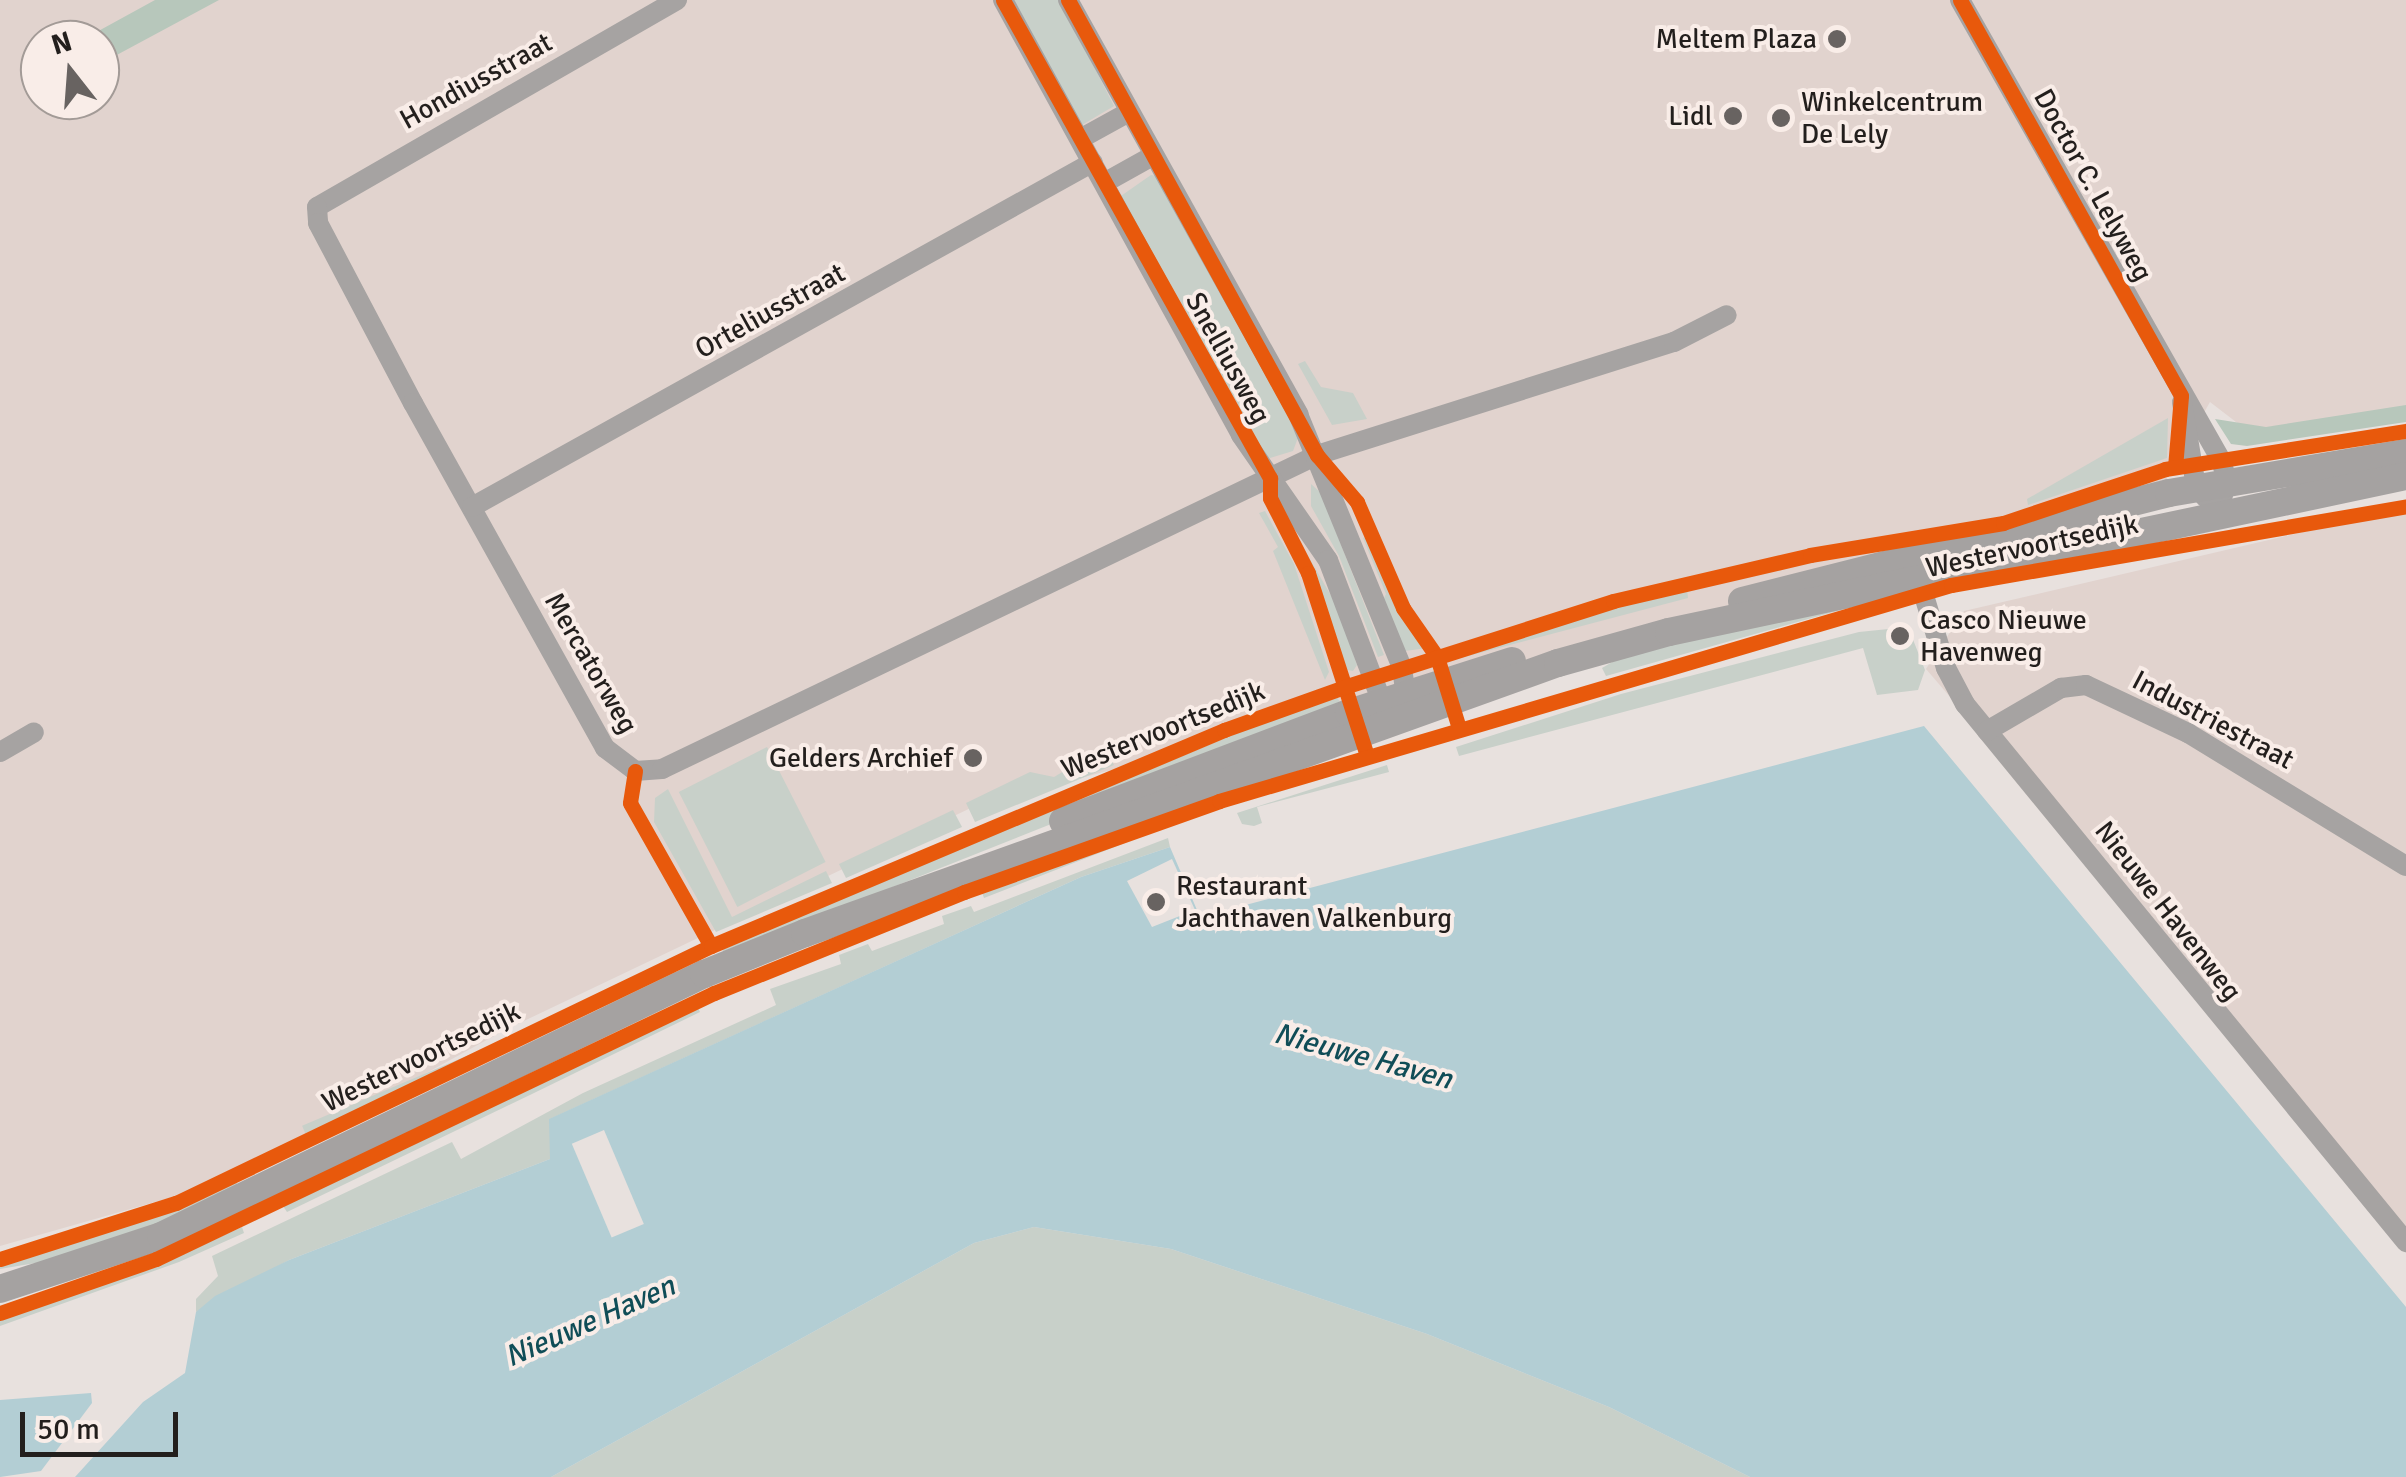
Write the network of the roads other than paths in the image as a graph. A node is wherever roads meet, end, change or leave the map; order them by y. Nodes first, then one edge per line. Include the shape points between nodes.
1 (677, 0) edge
2 (1003, 0) edge
3 (1068, 0) edge
4 (1960, 0) edge
5 (1129, 112) junction
6 (1080, 139) junction
7 (1154, 155) junction
8 (1094, 162) junction
9 (355, 180) joint
10 (1104, 183) junction
11 (1727, 315) dead end
12 (2181, 396) junction
13 (2406, 454) edge
14 (1317, 455) junction
15 (2406, 476) edge
16 (1270, 478) junction
17 (2227, 482) junction
18 (2196, 488) junction
19 (472, 507) junction
20 (2218, 512) junction
21 (1917, 577) junction
22 (1399, 704) junction
23 (34, 732) dead end
24 (1987, 732) junction
25 (0, 752) edge
26 (2406, 866) edge
27 (2406, 1242) edge
28 (0, 1289) edge

1 - 9 street, Hondiusstraat
2 - 6 street, Snelliusweg
3 - 5 street, Snelliusweg
4 - 12 street, Doctor C. Lelyweg
5 - 6 street
5 - 7 street, Snelliusweg
6 - 8 street, Snelliusweg
7 - 10 street
7 - 14 street, Snelliusweg
8 - 10 street, Snelliusweg
8 - 19 street, Orteliusstraat
9 - 19 street, Mercatorweg via 317,207 318,224
10 - 16 street, Snelliusweg
11 - 14 street via 1674,342
12 - 17 street, Doctor C. Lelyweg via 2221,460
12 - 18 street, Doctor C. Lelyweg
13 - 17 main road, Westervoortsedijk
14 - 16 street
14 - 22 street, Snelliusweg
15 - 20 main road, Westervoortsedijk
16 - 19 street, Mercatorweg via 650,772 625,766 605,748
16 - 22 street, Snelliusweg via 1348,598
17 - 18 main road, Westervoortsedijk
17 - 20 street
18 - 20 street
18 - 21 main road, Westervoortsedijk
20 - 21 main road, Westervoortsedijk
21 - 22 main road, Westervoortsedijk via 1669,632
21 - 24 street, Nieuwe Havenweg via 1955,689
22 - 28 main road, Westervoortsedijk via 704,974 160,1236
23 - 25 street
24 - 26 street, Industriestraat via 2062,688 2086,685 2188,733
24 - 27 street, Nieuwe Havenweg

